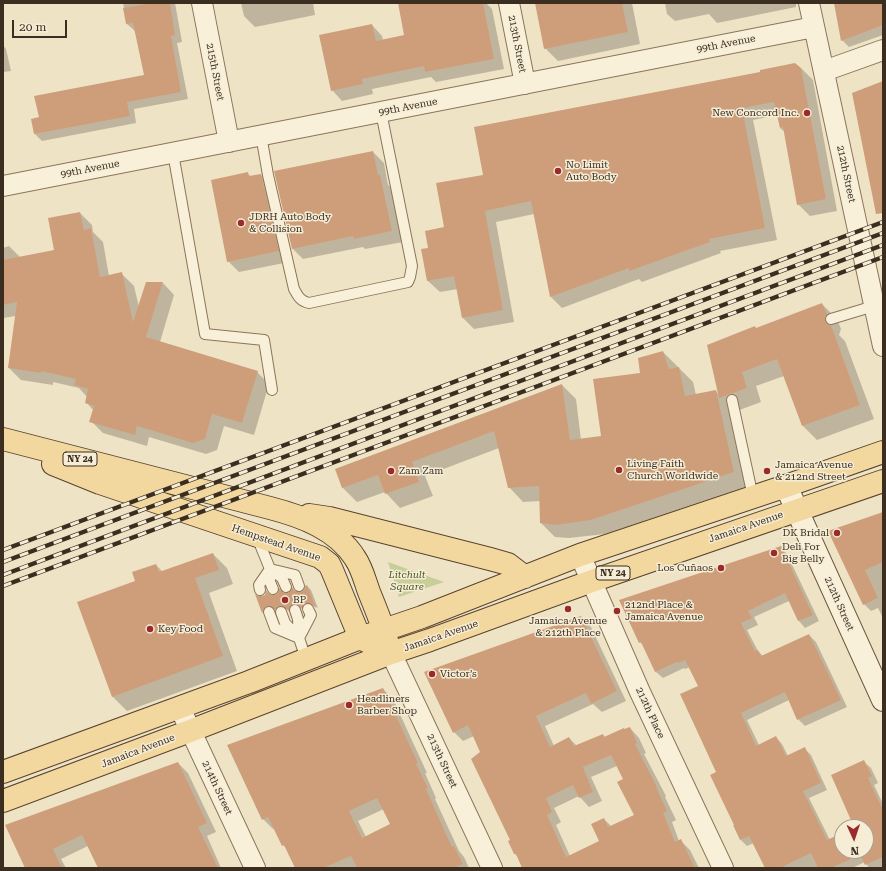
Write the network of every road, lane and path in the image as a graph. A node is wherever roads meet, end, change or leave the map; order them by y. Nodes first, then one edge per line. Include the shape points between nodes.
1 (202, 3) edge
2 (509, 3) edge
3 (809, 3) edge
4 (814, 27) junction
5 (883, 50) edge
6 (824, 71) junction
7 (525, 84) junction
8 (381, 112) junction
9 (261, 135) junction
10 (229, 142) junction
11 (173, 153) junction
12 (3, 186) edge
13 (874, 306) junction
14 (831, 319) dead end
15 (883, 346) edge
16 (272, 390) dead end
17 (732, 400) dead end
18 (3, 439) edge
19 (3, 444) edge
20 (883, 452) edge
21 (883, 481) edge
22 (786, 486) junction
23 (753, 497) junction
24 (797, 510) junction
25 (284, 512) junction
26 (256, 535) junction
27 (580, 556) junction
28 (270, 569) junction
29 (525, 577) junction
30 (592, 581) junction
31 (299, 586) dead end
32 (286, 587) dead end
33 (273, 589) dead end
34 (260, 590) dead end
35 (308, 609) dead end
36 (294, 610) dead end
37 (269, 612) dead end
38 (281, 612) dead end
39 (384, 630) junction
40 (299, 638) junction
41 (360, 638) junction
42 (391, 653) junction
43 (306, 659) junction
44 (883, 700) edge
45 (180, 708) junction
46 (190, 731) junction
47 (3, 772) edge
48 (3, 801) edge
49 (255, 868) edge
50 (492, 868) edge
51 (724, 868) edge

1 - 10 street, 215th Street
2 - 7 street, 213th Street
3 - 4 street, 212th Street
4 - 6 street, 212th Street
4 - 7 street, 99th Avenue
5 - 6 street
6 - 13 street, 212th Street
7 - 8 street, 99th Avenue
8 - 9 street, 99th Avenue
8 - 9 lane via 412,266 410,277 408,282 309,303 302,301 294,288
9 - 10 street, 99th Avenue
10 - 11 street, 99th Avenue
11 - 12 street, 99th Avenue
11 - 16 lane via 205,334 264,340
13 - 14 lane
13 - 15 street, 212th Street
17 - 23 lane
18 - 25 main road, NY 24
19 - 26 main road, Hempstead Avenue / NY 24 via 100,483
20 - 22 main road
21 - 24 main road, Jamaica Avenue
22 - 23 main road
22 - 24 main road, 212th Street
23 - 27 main road
24 - 30 main road, Jamaica Avenue / NY 24
24 - 44 main road, 212th Street
25 - 29 main road, NY 24 via 329,518 490,559 508,564
25 - 39 main road via 325,529 356,559
26 - 28 lane
26 - 41 main road, Hempstead Avenue / NY 24 via 324,559 332,570
27 - 29 main road
27 - 30 street, 212th Place
28 - 31 lane via 295,575
28 - 32 lane via 282,578
28 - 33 lane
28 - 34 lane via 259,584
29 - 39 main road
30 - 42 main road, Jamaica Avenue / NY 24
30 - 51 street, 212th Place via 640,692
35 - 40 lane via 311,616
36 - 40 lane via 298,620
37 - 40 lane via 275,628
38 - 40 lane via 285,623
39 - 41 main road
39 - 42 main road
40 - 43 lane
41 - 42 main road
41 - 43 main road
42 - 46 main road, Jamaica Avenue
42 - 50 street, 213th Street
43 - 45 main road
45 - 46 street, 214th Street
45 - 47 main road
46 - 48 main road, Jamaica Avenue
46 - 49 street, 214th Street

